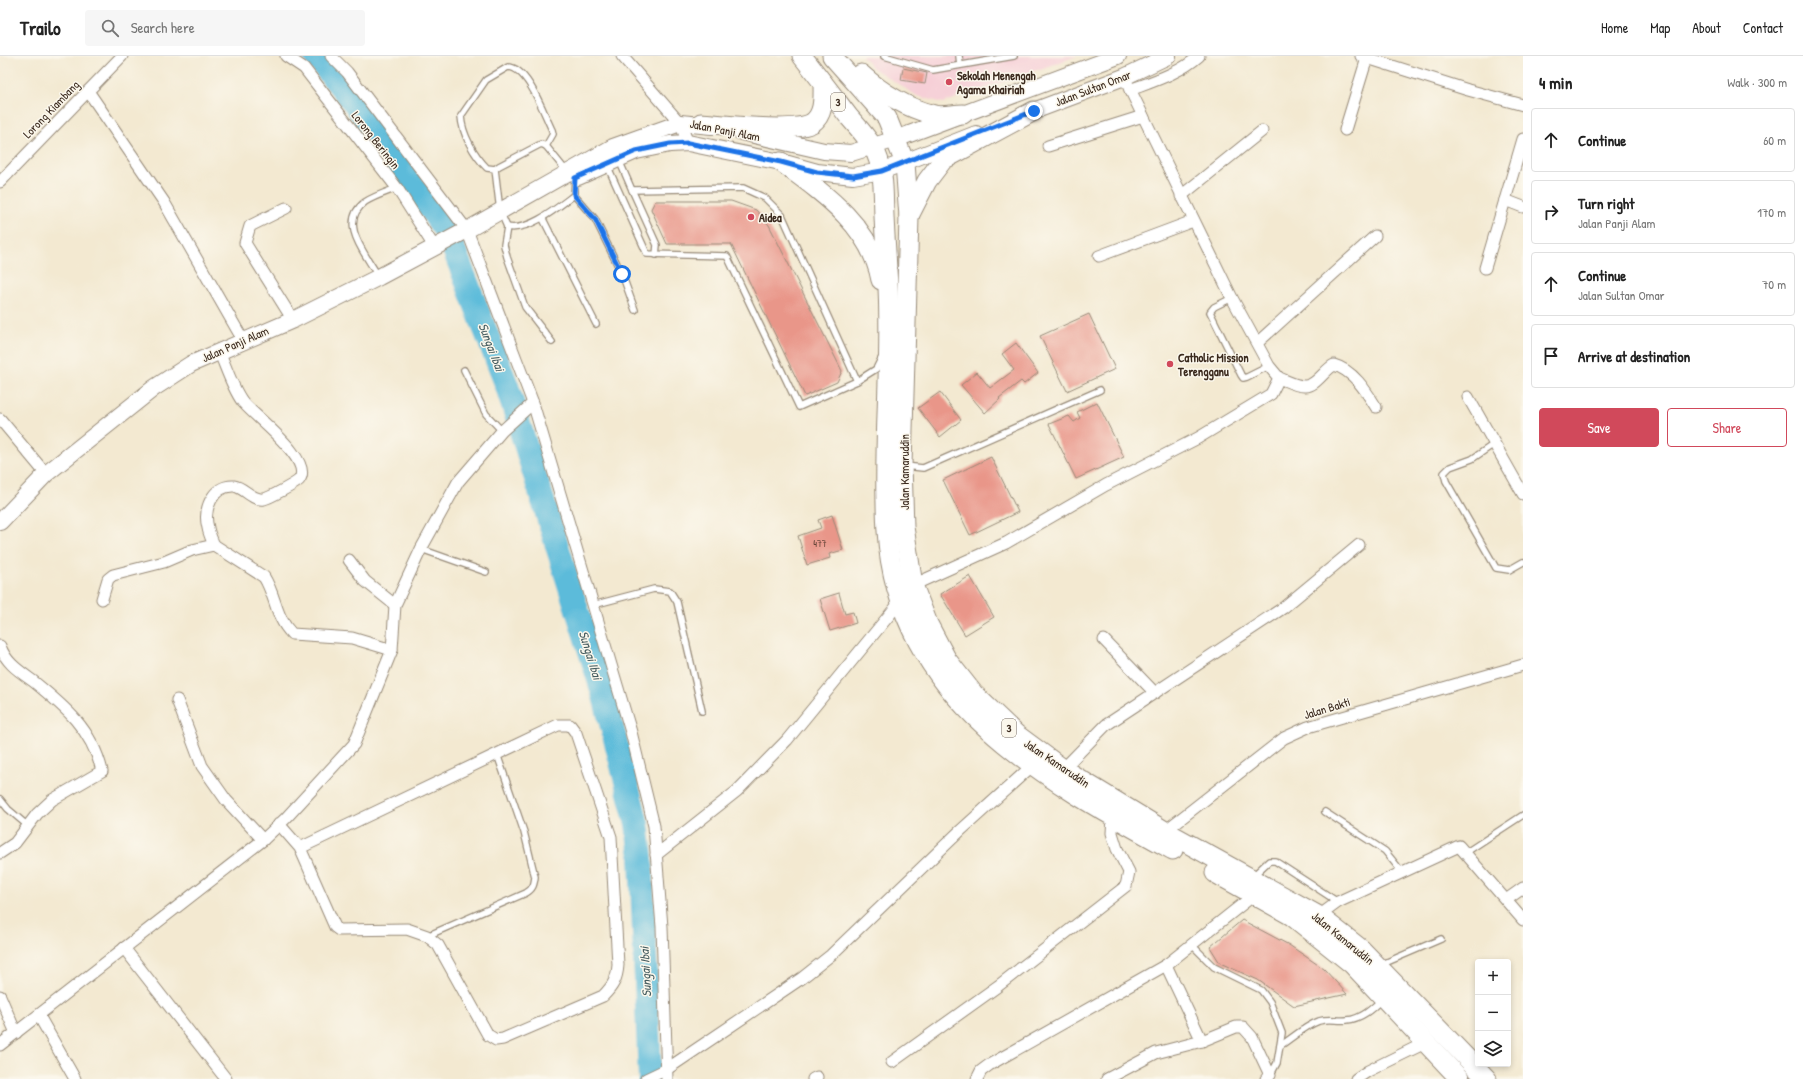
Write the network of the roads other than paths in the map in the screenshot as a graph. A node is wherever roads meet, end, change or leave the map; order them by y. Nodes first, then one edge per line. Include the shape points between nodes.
1 (122, 56) edge
2 (286, 56) edge
3 (331, 56) edge
4 (622, 56) edge
5 (802, 56) edge
6 (832, 56) edge
7 (840, 56) edge
8 (884, 56) edge
9 (959, 56) edge
10 (1014, 56) edge
11 (1118, 56) edge
12 (1168, 56) edge
13 (1199, 56) edge
14 (1364, 57) edge
15 (960, 65) junction
16 (823, 83) junction
17 (1127, 83) junction
18 (88, 91) junction
19 (1523, 105) edge
20 (1034, 111) junction
21 (962, 114) junction
22 (1143, 116) junction
23 (680, 123) junction
24 (701, 123) junction
25 (1345, 130) dead end
26 (1262, 131) dead end
27 (896, 139) junction
28 (1523, 140) edge
29 (688, 143) junction
30 (546, 146) junction
31 (1048, 146) dead end
32 (873, 147) junction
33 (610, 156) junction
34 (781, 162) junction
35 (905, 163) junction
36 (495, 169) junction
37 (882, 171) junction
38 (571, 175) junction
39 (0, 182) edge
40 (397, 188) junction
41 (632, 190) junction
42 (574, 195) junction
43 (1181, 196) junction
44 (1505, 200) junction
45 (1523, 207) edge
46 (286, 208) dead end
47 (500, 211) junction
48 (909, 217) junction
49 (543, 219) junction
50 (1193, 221) junction
51 (507, 227) junction
52 (467, 230) junction
53 (1375, 236) dead end
54 (435, 248) junction
55 (656, 254) junction
56 (1099, 256) dead end
57 (1485, 268) dead end
58 (379, 277) junction
59 (1232, 298) junction
60 (635, 310) dead end
61 (889, 318) junction
62 (293, 320) junction
63 (596, 324) dead end
64 (243, 340) junction
65 (552, 342) dead end
66 (889, 342) junction
67 (1257, 343) junction
68 (219, 351) junction
69 (1269, 366) junction
70 (464, 370) dead end
71 (1280, 378) junction
72 (857, 381) junction
73 (1100, 390) dead end
74 (1468, 397) dead end
75 (533, 403) junction
76 (1376, 407) dead end
77 (0, 419) edge
78 (502, 430) junction
79 (1494, 444) junction
80 (902, 465) junction
81 (46, 474) junction
82 (1523, 494) edge
83 (0, 522) edge
84 (1359, 545) dead end
85 (214, 546) junction
86 (421, 549) junction
87 (349, 560) dead end
88 (1523, 562) edge
89 (486, 572) dead end
90 (913, 584) junction
91 (102, 599) dead end
92 (900, 602) junction
93 (395, 605) junction
94 (593, 605) junction
95 (1104, 640) dead end
96 (0, 646) edge
97 (392, 650) junction
98 (1523, 665) edge
99 (1155, 693) junction
100 (177, 700) dead end
101 (702, 711) dead end
102 (497, 754) junction
103 (1033, 765) junction
104 (1063, 769) junction
105 (0, 799) edge
106 (1324, 812) dead end
107 (1523, 815) edge
108 (1113, 817) junction
109 (279, 824) junction
110 (28, 826) junction
111 (1165, 831) junction
112 (263, 840) junction
113 (300, 848) junction
114 (0, 853) edge
115 (1465, 853) junction
116 (656, 855) junction
117 (1402, 872) junction
118 (1253, 886) junction
119 (1523, 888) edge
120 (1506, 900) junction
121 (1338, 902) junction
122 (1319, 916) junction
123 (1523, 920) edge
124 (427, 936) junction
125 (1441, 939) dead end
126 (1192, 945) junction
127 (124, 948) junction
128 (1166, 965) junction
129 (1378, 966) junction
130 (0, 996) edge
131 (1383, 998) junction
132 (39, 1016) junction
133 (16, 1033) junction
134 (1202, 1041) junction
135 (1425, 1043) junction
136 (0, 1045) edge
137 (1280, 1046) junction
138 (892, 1062) dead end
139 (666, 1073) edge
140 (1268, 1077) edge
141 (74, 1079) edge
142 (226, 1079) edge
143 (646, 1079) edge
144 (977, 1079) edge
145 (1106, 1079) edge
146 (1356, 1079) edge
147 (1460, 1079) edge
148 (1487, 1079) edge

1 - 18 street, Lorong Kiambang
2 - 40 street, Lorong Beringin via 304,68
3 - 52 street via 347,72
4 - 23 street
5 - 16 highway, 3
6 - 27 highway, 3 via 887,118
7 - 21 highway via 876,88 894,99 936,116
8 - 15 lane via 933,70
9 - 15 lane
10 - 15 lane
11 - 21 main road, Jalan Sultan Omar
12 - 17 main road, Jalan Sultan Omar
13 - 17 street via 1168,75
14 - 19 street
14 - 25 street
16 - 24 highway via 823,106 813,122 797,128
16 - 32 highway, 3
17 - 20 main road, Jalan Sultan Omar
17 - 22 street
18 - 39 street, Lorong Kiambang
18 - 64 street via 164,202
20 - 35 main road, Jalan Sultan Omar
20 - 48 highway via 943,160 927,181
21 - 27 main road, Jalan Sultan Omar
22 - 31 street
22 - 43 street
23 - 24 main road, Jalan Panji Alam
23 - 29 street
23 - 33 main road, Jalan Panji Alam
24 - 32 main road, Jalan Panji Alam via 824,151 851,153
26 - 43 street
27 - 32 main road, Jalan Panji Alam
27 - 35 highway, Jalan Kamaruddin / 3
28 - 44 street
29 - 33 main road, Jalan Panji Alam via 663,145
29 - 34 main road, Jalan Panji Alam
30 - 36 lane via 541,144
30 - 36 lane via 553,134 552,130 527,79 517,70 508,67 486,80 460,116 461,128 475,152 487,168
30 - 38 lane
32 - 37 highway, 3
33 - 38 main road, Jalan Panji Alam
33 - 41 lane
33 - 55 lane via 647,254
34 - 37 main road, Jalan Panji Alam via 817,172 853,176
34 - 61 highway via 846,214 870,248 880,272
35 - 37 main road, Jalan Panji Alam
35 - 48 highway, Jalan Kamaruddin / 3
36 - 47 lane
37 - 61 highway, Jalan Kamaruddin / 3
38 - 42 lane
38 - 47 main road, Jalan Panji Alam
40 - 54 street, Lorong Beringin
40 - 58 lane via 366,202 355,213 352,228 356,239
41 - 55 lane via 657,245
41 - 72 lane via 743,188 765,198 782,215
42 - 49 lane
42 - 60 lane via 595,219 622,274
43 - 50 street
44 - 45 street
44 - 57 street
46 - 62 street via 250,226 245,243
47 - 51 lane
47 - 52 main road, Jalan Panji Alam
48 - 80 highway, Jalan Kamaruddin / 3
49 - 51 lane via 513,228
49 - 63 lane
50 - 56 street
50 - 59 street
51 - 65 lane via 504,245 525,307
52 - 54 main road, Jalan Panji Alam
52 - 75 street
53 - 67 street
54 - 58 main road, Jalan Panji Alam
55 - 72 lane via 726,256 799,407
58 - 62 main road, Jalan Panji Alam
59 - 67 street
59 - 69 lane via 1214,307 1210,312 1243,378
61 - 66 highway, Jalan Kamaruddin / 3
62 - 64 main road, Jalan Panji Alam
64 - 68 main road, Jalan Panji Alam
66 - 72 lane via 876,369
66 - 92 highway, Jalan Kamaruddin / 3 via 887,532
67 - 69 street
68 - 81 main road, Jalan Panji Alam via 192,364 154,388
68 - 85 street via 240,399 284,441 301,468 302,475 298,481 264,499 256,498 235,486 223,488 212,496 207,509 207,528
69 - 71 street
70 - 78 lane via 486,414
71 - 76 street via 1304,386 1312,385 1330,367 1341,366 1363,387
71 - 90 street via 1271,394 1198,438 1106,485 1006,543
73 - 80 lane via 923,468
74 - 79 street
75 - 78 street
75 - 94 street
77 - 81 street
78 - 86 street via 458,482
79 - 82 street
79 - 88 lane via 1472,459 1450,467 1444,472 1446,481 1496,568 1509,570
80 - 90 highway, Jalan Kamaruddin / 3 via 904,527
81 - 83 main road, Jalan Panji Alam
84 - 99 street via 1283,608
85 - 91 street via 192,550 164,562 113,575 108,579
85 - 97 street via 264,577 280,618 292,634 352,638
86 - 89 lane
86 - 93 street
87 - 93 street via 365,581
90 - 104 highway, Jalan Kamaruddin / 3 via 928,624 947,660 973,693 1017,735
92 - 103 highway, Jalan Kamaruddin / 3 via 928,659 952,691 981,724
92 - 116 street via 787,740 737,791
93 - 97 street
94 - 101 lane via 654,589 670,592 677,602
94 - 116 street via 654,826
95 - 99 street
96 - 110 street via 6,660 66,708 86,730 102,771 52,800
97 - 109 street via 354,744
98 - 111 street, Jalan Bakti via 1308,727 1284,738
99 - 104 street via 1106,725
100 - 112 street via 202,766 226,800
102 - 113 street
102 - 124 lane via 524,832 535,877 534,885 526,893
102 - 124 street via 558,725 570,726 576,732 611,838 617,977 603,996 496,1040 488,1035 438,945
103 - 108 highway, Jalan Kamaruddin / 3
103 - 139 street via 960,831 832,955
104 - 111 highway, Jalan Kamaruddin / 3
105 - 110 lane
106 - 117 lane via 1385,851
107 - 115 lane
108 - 118 highway, Jalan Kamaruddin / 3
108 - 138 street via 1112,833 1129,872 1126,886 998,986
109 - 112 street
109 - 113 street
110 - 114 street via 15,843
111 - 118 highway, Jalan Kamaruddin / 3
112 - 127 street
113 - 124 street via 335,927 339,930 407,930
115 - 117 street via 1459,846
115 - 120 street
116 - 139 street via 662,927
117 - 121 street
118 - 121 lane via 1269,861 1274,861
118 - 122 highway, Jalan Kamaruddin / 3
118 - 126 street
118 - 131 highway, Jalan Kamaruddin / 3 via 1352,964
119 - 120 street
120 - 123 street
121 - 122 street
122 - 129 highway, Jalan Kamaruddin / 3
125 - 129 lane
126 - 128 street
126 - 137 lane via 1214,967 1260,990 1270,1002 1282,1033
127 - 132 street via 67,991
127 - 142 street
128 - 134 street
128 - 144 street via 989,1065 981,1071
129 - 148 highway, Jalan Kamaruddin / 3
130 - 133 street
131 - 135 highway, Jalan Kamaruddin / 3
131 - 137 lane via 1372,1009 1358,1017 1319,1021
132 - 133 street
132 - 141 street
133 - 136 street
134 - 140 street via 1236,1027 1243,1027 1252,1037
134 - 145 street via 1156,1053
135 - 146 street
135 - 147 highway, Jalan Kamaruddin / 3
137 - 140 lane via 1277,1063
139 - 143 street

